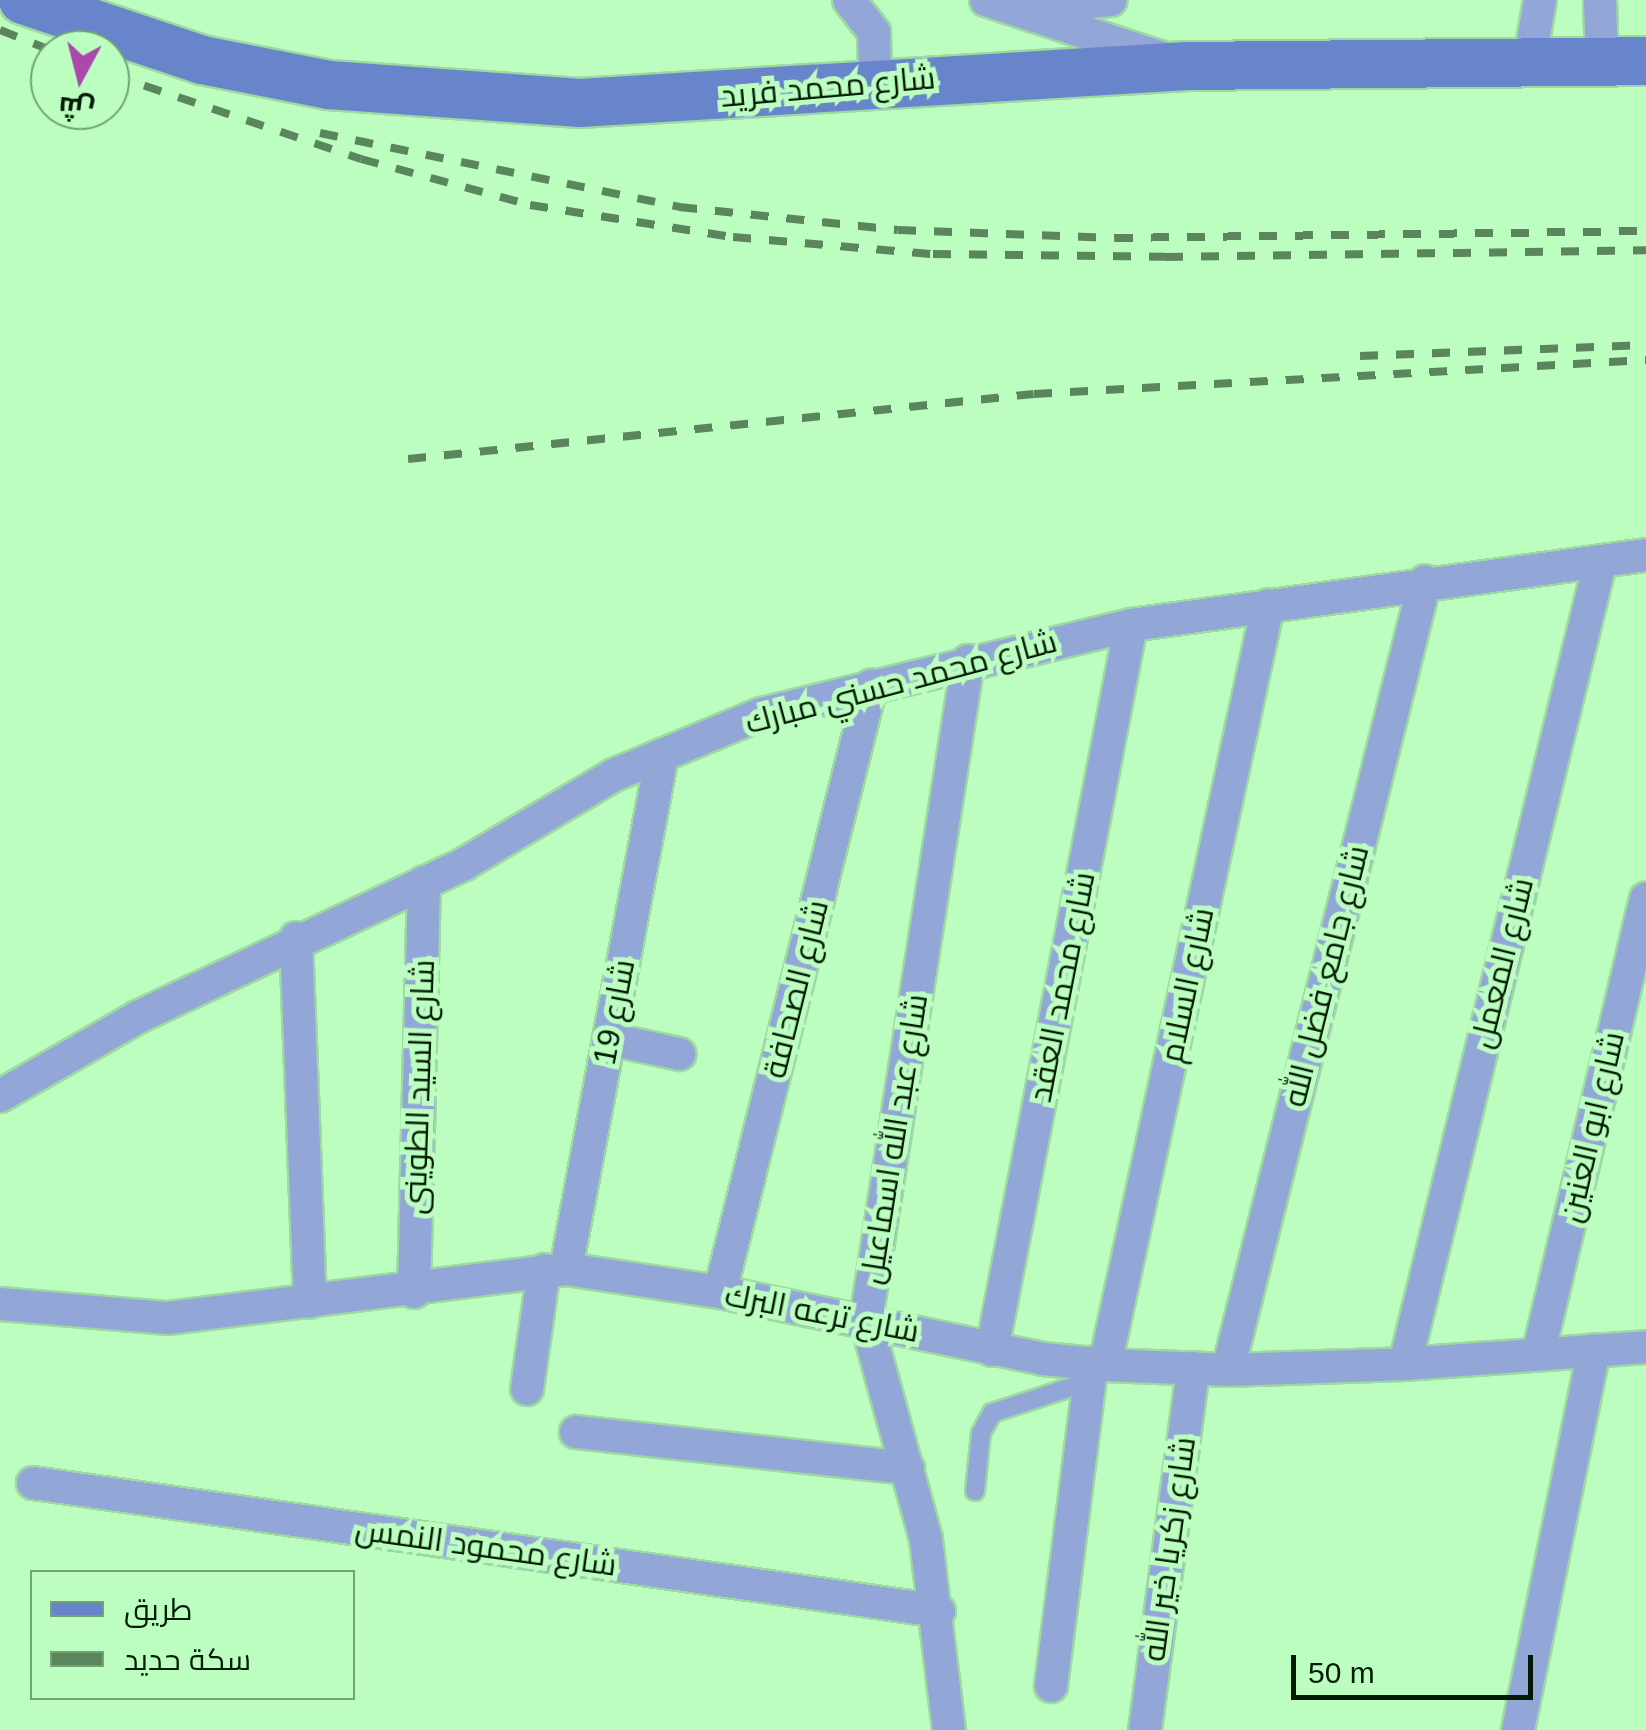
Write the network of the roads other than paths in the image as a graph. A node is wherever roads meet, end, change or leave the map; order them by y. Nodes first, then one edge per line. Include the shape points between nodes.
1 (23, 0) edge
2 (849, 0) edge
3 (1111, 0) edge
4 (1540, 0) edge
5 (1600, 0) edge
6 (1000, 5) edge
7 (1624, 62) edge
8 (1529, 65) junction
9 (1187, 66) junction
10 (876, 81) junction
11 (1646, 555) edge
12 (1600, 562) junction
13 (1425, 581) junction
14 (1268, 604) junction
15 (1131, 625) junction
16 (968, 661) junction
17 (871, 686) junction
18 (662, 756) junction
19 (424, 882) junction
20 (1646, 899) edge
21 (296, 938) junction
22 (609, 1039) junction
23 (679, 1054) dead end
24 (0, 1096) edge
25 (555, 1270) junction
26 (414, 1292) junction
27 (720, 1292) junction
28 (310, 1302) junction
29 (0, 1304) edge
30 (866, 1320) junction
31 (1646, 1348) edge
32 (992, 1350) junction
33 (1594, 1351) junction
34 (1538, 1355) junction
35 (1404, 1364) junction
36 (1193, 1368) junction
37 (1096, 1370) junction
38 (1228, 1370) junction
39 (527, 1389) dead end
40 (576, 1432) dead end
41 (908, 1468) junction
42 (33, 1483) dead end
43 (975, 1491) dead end
44 (939, 1611) junction
45 (1051, 1686) dead end
46 (949, 1730) edge
47 (1145, 1730) edge
48 (1518, 1730) edge

1 - 10 main road, شارع محمد فريد via 202,60 328,85 454,98 580,103
2 - 10 street via 874,32
3 - 6 street
4 - 8 street
5 - 7 street
6 - 9 street
7 - 8 main road, شارع محمد فريد
8 - 9 main road, شارع محمد فريد
9 - 10 main road, شارع محمد فريد
11 - 12 street, شارع محمد حسني مبارك
12 - 13 street, شارع محمد حسني مبارك
12 - 35 street, شارع المعمل
13 - 14 street, شارع محمد حسني مبارك
13 - 38 street, شارع جامع فضل الله
14 - 15 street, شارع محمد حسني مبارك
14 - 37 street, شارع السلام
15 - 16 street, شارع محمد حسني مبارك
15 - 32 street, شارع محمد العقد
16 - 17 street, شارع محمد حسني مبارك
16 - 30 street, شارع عبد الله اسماعيل
17 - 18 street, شارع محمد حسني مبارك via 761,714
17 - 27 street, شارع الصحافة
18 - 19 street, شارع محمد حسني مبارك via 614,775
18 - 22 street, شارع 19
19 - 21 street, شارع محمد حسني مبارك
19 - 26 street, شارع السيد الطوينى
20 - 34 street, شارع ابو العنين
21 - 24 street, شارع محمد حسني مبارك
21 - 28 street
22 - 23 street
22 - 25 street, شارع 19
25 - 26 street, شارع ترعه البرك
25 - 27 street, شارع ترعه البرك
25 - 39 street, شارع 19
26 - 28 street, شارع ترعه البرك
27 - 30 street, شارع ترعه البرك
28 - 29 street, شارع ترعه البرك via 168,1318
30 - 32 street, شارع ترعه البرك
30 - 41 street, شارع عبد الله اسماعيل
31 - 33 street, شارع ترعه البرك
32 - 37 street, شارع ترعه البرك
33 - 34 street, شارع ترعه البرك
33 - 48 street
34 - 35 street, شارع ترعه البرك
35 - 38 street, شارع ترعه البرك
36 - 37 street, شارع ترعه البرك
36 - 38 street, شارع ترعه البرك
36 - 47 street, شارع زكريا خير الله
37 - 43 lane via 992,1413 981,1433
37 - 45 street, شارع السلام
40 - 41 street
41 - 44 street, شارع عبد الله اسماعيل
42 - 44 street, شارع محمود النمس
44 - 46 street, شارع عبد الله اسماعيل

